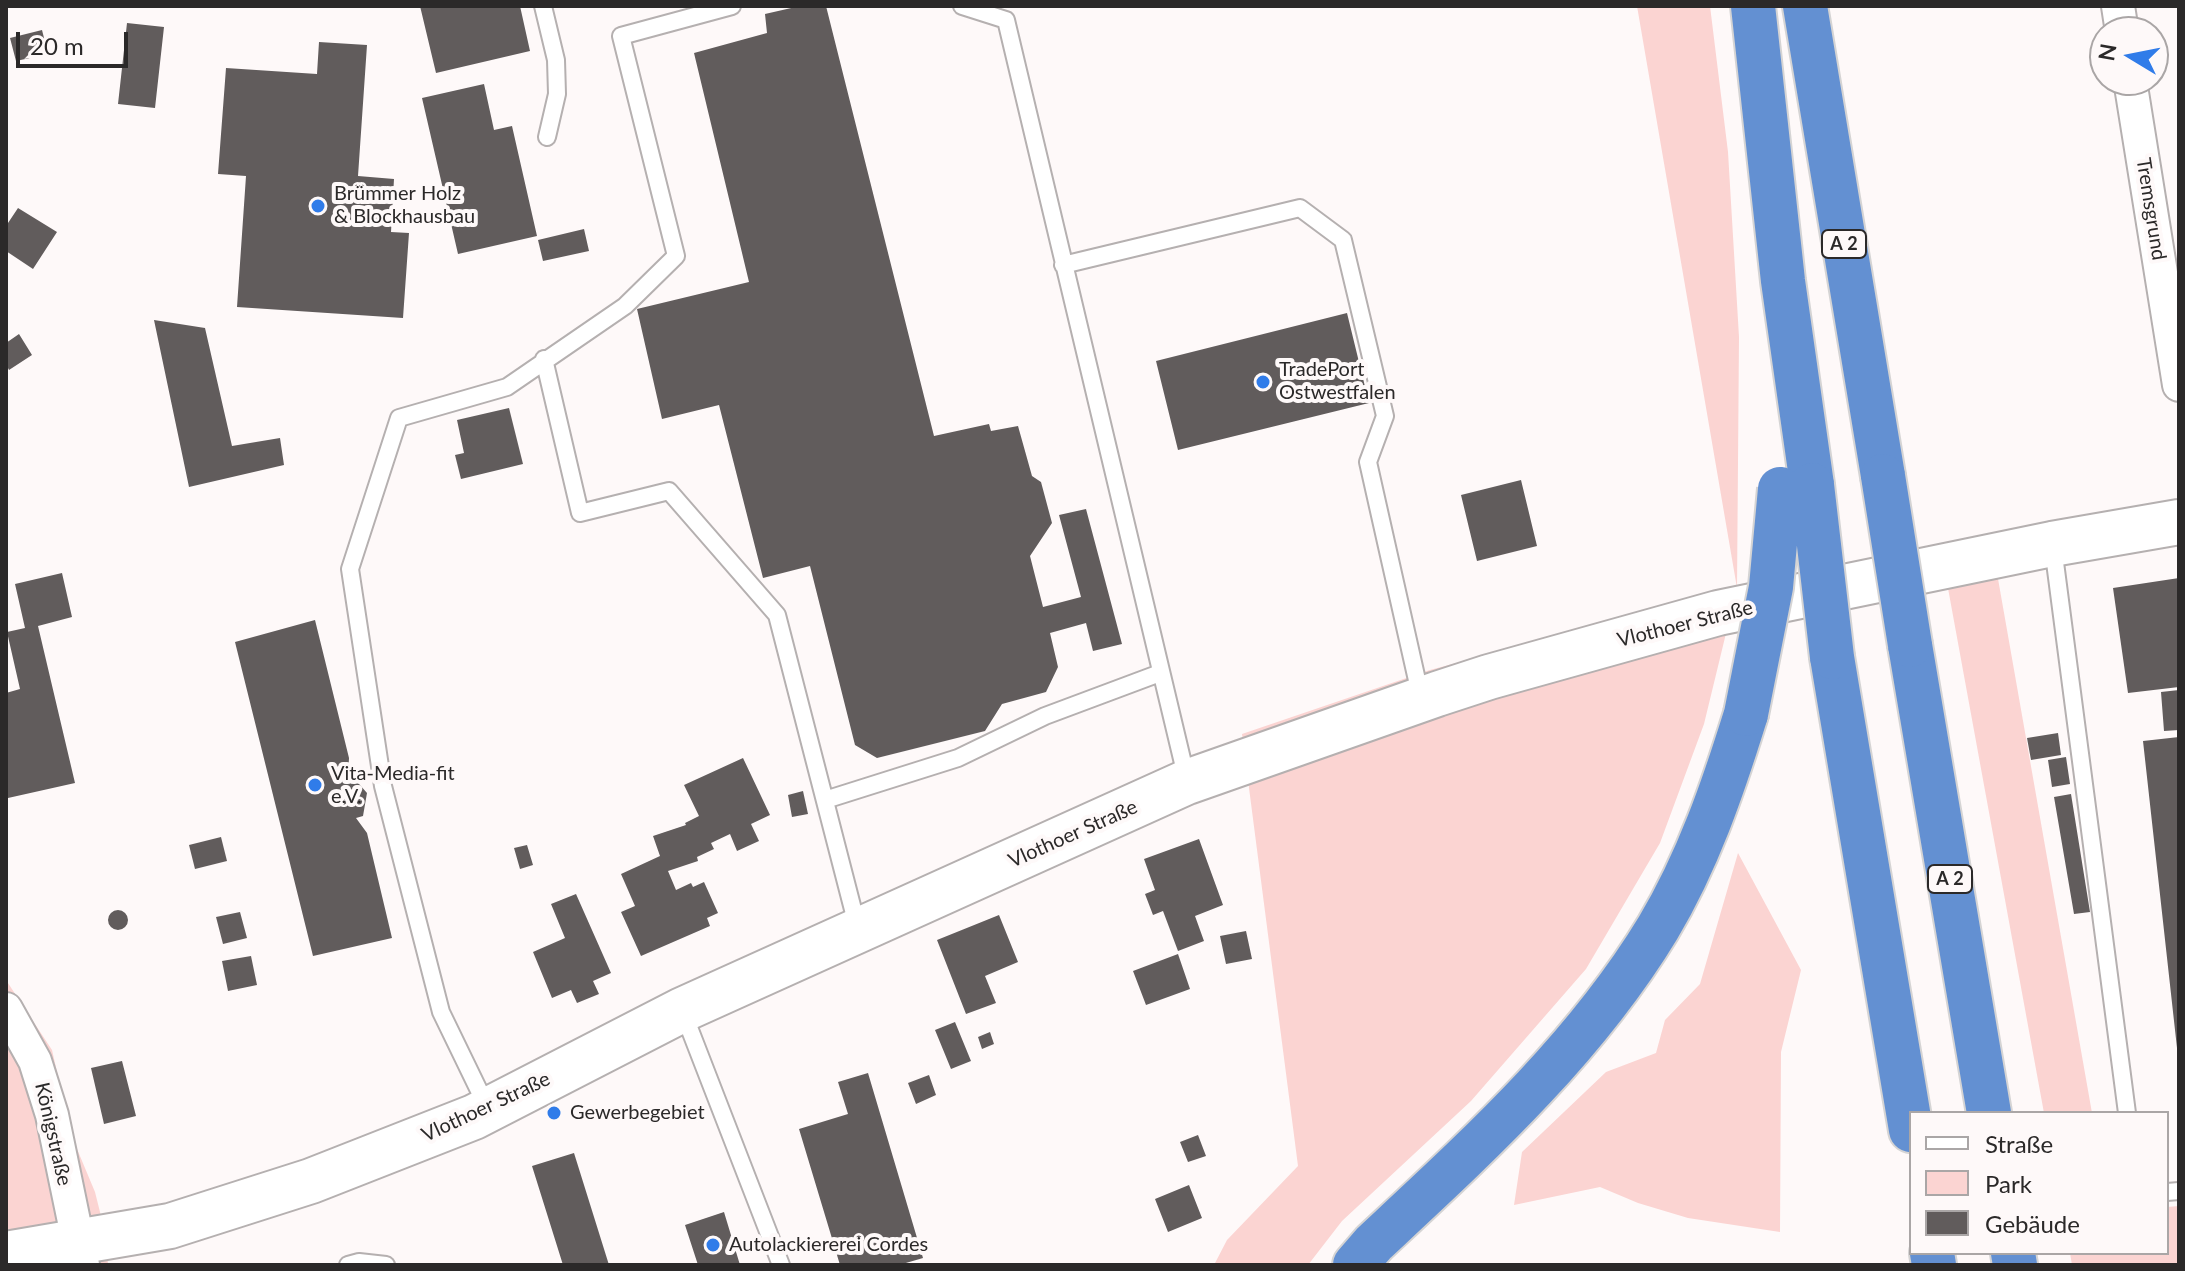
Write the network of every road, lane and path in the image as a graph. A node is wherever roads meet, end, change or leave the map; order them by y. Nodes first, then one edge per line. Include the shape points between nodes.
1 (543, 6) edge
2 (732, 6) edge
3 (962, 6) edge
4 (1806, 9) edge
5 (1753, 13) edge
6 (2133, 96) edge
7 (547, 137) dead end
8 (1063, 265) junction
9 (544, 359) junction
10 (2179, 385) edge
11 (1796, 487) junction
12 (2179, 522) edge
13 (2052, 544) junction
14 (1160, 673) junction
15 (1422, 700) junction
16 (1187, 782) junction
17 (825, 800) junction
18 (858, 931) junction
19 (6, 1009) edge
20 (682, 1010) junction
21 (488, 1110) junction
22 (1989, 1111) edge
23 (2127, 1111) edge
24 (1909, 1118) edge
25 (6, 1254) edge
26 (80, 1254) edge
27 (348, 1265) edge
28 (386, 1265) edge
29 (781, 1265) edge
30 (1355, 1265) edge

1 - 7 lane via 556,60 557,94
2 - 9 lane via 621,36 676,256 625,306
3 - 8 lane via 1006,20
4 - 22 highway, A 2, bridge
5 - 11 highway via 1783,281
6 - 10 street, Tremsgrund
8 - 14 lane
8 - 15 lane via 1300,208 1343,240 1385,416 1368,462
9 - 17 lane via 580,513 669,491 777,615
9 - 21 lane via 507,387 399,418 350,569 387,801 441,1012
11 - 24 highway, bridge via 1832,657
11 - 30 highway, bridge via 1746,714 1722,791 1658,928 1547,1076
12 - 13 main road, Vlothoer Straße
13 - 15 main road, Vlothoer Straße via 1718,613
13 - 23 lane
14 - 16 lane
14 - 17 lane via 1045,716 958,758
15 - 16 main road, Vlothoer Straße
16 - 18 main road, Vlothoer Straße
17 - 18 lane
18 - 20 main road, Vlothoer Straße
19 - 26 street, Königstraße via 40,1075
20 - 21 main road, Vlothoer Straße
20 - 29 lane
21 - 26 main road, Vlothoer Straße via 297,1185
25 - 26 main road, Vlothoer Straße
27 - 28 lane

